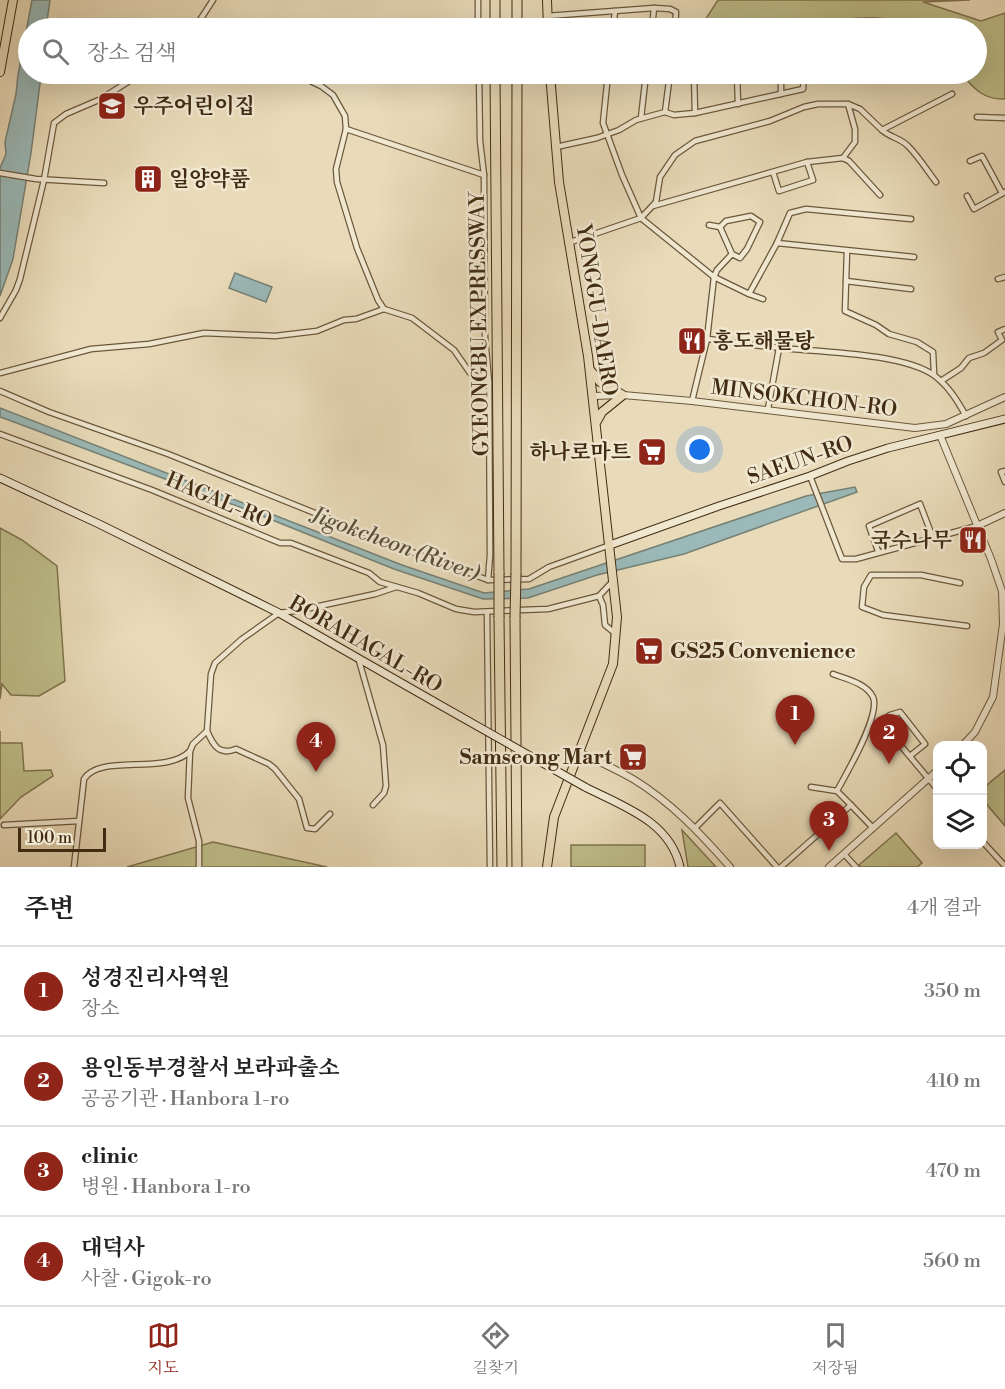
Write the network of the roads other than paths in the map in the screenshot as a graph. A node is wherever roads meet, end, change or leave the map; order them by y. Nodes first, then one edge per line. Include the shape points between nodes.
1 (13, 0) edge
2 (213, 0) edge
3 (478, 0) edge
4 (495, 0) edge
5 (517, 0) edge
6 (547, 0) edge
7 (654, 8) junction
8 (615, 11) junction
9 (547, 16) joint
10 (201, 18) edge
11 (478, 18) edge
12 (495, 18) edge
13 (517, 18) edge
14 (614, 18) edge
15 (653, 18) edge
16 (676, 18) edge
17 (0, 72) edge
18 (124, 84) edge
19 (317, 84) edge
20 (479, 84) edge
21 (495, 84) edge
22 (517, 84) edge
23 (551, 84) edge
24 (607, 84) edge
25 (645, 84) edge
26 (669, 84) edge
27 (694, 84) edge
28 (737, 84) edge
29 (781, 84) edge
30 (803, 84) edge
31 (781, 94) junction
32 (951, 94) dead end
33 (738, 104) junction
34 (848, 104) junction
35 (665, 112) junction
36 (695, 113) junction
37 (977, 117) dead end
38 (1005, 117) edge
39 (641, 118) junction
40 (346, 129) junction
41 (882, 130) junction
42 (607, 135) junction
43 (556, 147) junction
44 (843, 159) junction
45 (970, 161) dead end
46 (807, 162) junction
47 (773, 172) junction
48 (0, 173) edge
49 (484, 175) junction
50 (47, 180) junction
51 (936, 182) dead end
52 (104, 183) dead end
53 (1003, 193) edge
54 (880, 195) dead end
55 (967, 196) dead end
56 (650, 207) junction
57 (641, 218) junction
58 (911, 219) dead end
59 (709, 225) dead end
60 (720, 227) junction
61 (568, 243) junction
62 (777, 243) junction
63 (847, 250) junction
64 (732, 255) junction
65 (914, 257) dead end
66 (1005, 276) edge
67 (714, 277) junction
68 (998, 279) dead end
69 (846, 281) junction
70 (911, 289) dead end
71 (748, 294) junction
72 (763, 299) dead end
73 (384, 309) junction
74 (0, 318) edge
75 (1005, 329) edge
76 (707, 339) junction
77 (779, 348) junction
78 (590, 370) junction
79 (0, 373) edge
80 (934, 374) junction
81 (941, 381) junction
82 (489, 382) junction
83 (0, 391) edge
84 (623, 395) junction
85 (593, 396) junction
86 (1005, 397) edge
87 (692, 401) junction
88 (768, 410) junction
89 (966, 416) junction
90 (1005, 419) edge
91 (596, 423) junction
92 (0, 434) edge
93 (940, 435) junction
94 (1005, 471) edge
95 (0, 478) edge
96 (812, 479) junction
97 (1005, 482) edge
98 (1005, 513) edge
99 (977, 526) junction
100 (933, 538) junction
101 (610, 549) junction
102 (878, 551) junction
103 (488, 579) junction
104 (960, 584) dead end
105 (614, 585) junction
106 (396, 587) junction
107 (599, 596) junction
108 (487, 612) junction
109 (279, 613) junction
110 (1004, 624) edge
111 (968, 626) dead end
112 (616, 634) junction
113 (358, 657) junction
114 (833, 674) dead end
115 (207, 731) junction
116 (967, 741) edge
117 (190, 751) junction
118 (579, 752) junction
119 (910, 756) junction
120 (933, 775) edge
121 (928, 780) junction
122 (933, 785) edge
123 (811, 787) dead end
124 (837, 791) junction
125 (373, 804) dead end
126 (851, 805) junction
127 (330, 813) dead end
128 (79, 821) junction
129 (4, 825) dead end
130 (695, 828) junction
131 (873, 828) junction
132 (987, 847) edge
133 (844, 854) junction
134 (1003, 866) edge
135 (74, 867) edge
136 (199, 867) edge
137 (490, 867) edge
138 (502, 867) edge
139 (517, 867) edge
140 (547, 867) edge
141 (680, 867) edge
142 (730, 867) edge
143 (779, 867) edge
144 (829, 867) edge
145 (856, 867) edge

1 - 17 main road
2 - 10 street
3 - 11 street
4 - 12 highway
5 - 13 highway
6 - 9 main road
7 - 8 street
7 - 15 street
7 - 16 street via 670,9 676,12
8 - 9 street
8 - 14 street
18 - 50 street via 54,123
19 - 40 street via 333,95 345,116
20 - 49 street
21 - 138 highway, GYEONGBU EXPRESSWAY, bridge
22 - 139 highway, GYEONGBU EXPRESSWAY, bridge
23 - 43 main road, YONGGU-DAERO
24 - 42 street via 603,123
25 - 39 street
26 - 35 street
27 - 36 street
28 - 33 street
29 - 31 street
30 - 31 street via 803,89
31 - 33 street
32 - 41 street
33 - 36 street
34 - 41 street via 860,109
34 - 44 street via 855,142
34 - 56 street via 804,107 770,121 695,141 675,155 660,177 656,202
35 - 36 street
35 - 39 street
37 - 38 street
39 - 42 street
40 - 49 street
40 - 73 street via 336,169 337,182 357,248
41 - 51 street via 908,145
42 - 43 street
42 - 57 street
43 - 61 main road, YONGGU-DAERO
44 - 46 street
44 - 54 street
45 - 53 street via 982,156
46 - 47 street
46 - 47 street via 813,180 779,191
47 - 56 street
48 - 50 street
49 - 82 street
50 - 52 street
50 - 74 street via 16,291
53 - 55 street via 974,209
56 - 57 street
57 - 61 street
57 - 67 street
58 - 62 street via 806,209 790,213
59 - 60 street
60 - 64 street
60 - 64 street via 726,221 751,216 761,219 740,258
61 - 78 main road, YONGGU-DAERO
62 - 63 street
62 - 71 street
63 - 65 street
63 - 69 street
64 - 67 street
66 - 68 street
67 - 71 street
67 - 76 street
69 - 70 street
69 - 80 street via 845,311 889,334 928,348 933,352
71 - 72 street
73 - 79 street via 316,331 275,336 204,333 149,344 91,349
73 - 82 street via 412,318 454,350 470,373
75 - 81 street via 998,332 1002,339 984,353 969,358
76 - 77 street
76 - 87 street
77 - 80 street via 874,357
77 - 88 street
78 - 84 main road via 600,382
78 - 85 main road, YONGGU-DAERO
80 - 81 street
81 - 89 street
82 - 103 street
83 - 103 street
84 - 85 street, MINSOKCHON-RO
84 - 87 street, MINSOKCHON-RO
84 - 91 main road via 602,412
85 - 91 main road, YONGGU-DAERO
86 - 89 street, MINSOKCHON-RO
87 - 88 street, MINSOKCHON-RO
88 - 89 street, MINSOKCHON-RO via 915,429
90 - 93 main road, SAEUN-RO
91 - 101 main road, YONGGU-DAERO
92 - 106 street, HAGAL-RO via 280,543 311,550
93 - 96 main road, SAEUN-RO via 858,458
93 - 99 street
94 - 97 street via 1001,472
95 - 109 main road, BORAHAGAL-RO
96 - 101 main road, SAEUN-RO via 719,506
96 - 102 street via 842,559 856,559
98 - 99 street
99 - 100 street
99 - 110 street via 1002,591
100 - 102 street
100 - 102 street via 920,504 869,526
101 - 103 street via 549,567 529,579
101 - 105 main road, YONGGU-DAERO
104 - 111 street via 921,575 871,575 864,587 862,607 883,615
105 - 107 street
105 - 112 main road
106 - 108 street, HAGAL-RO via 456,609
106 - 109 street
107 - 108 street, HAGAL-RO via 548,609
107 - 112 street via 604,625
108 - 137 street
109 - 113 main road, BORAHAGAL-RO
109 - 115 street via 215,663 209,680
110 - 116 street via 993,697
112 - 118 main road via 609,678
113 - 125 street via 382,745 386,786
113 - 141 main road, BORAHAGAL-RO, bridge via 644,818 673,847
114 - 124 street via 868,690 874,698 870,724
115 - 117 street
115 - 127 street via 219,750 236,749 275,769 299,798 307,828 315,829
117 - 128 street via 179,759 155,764 93,769 84,779
117 - 136 street via 188,798 199,841
118 - 130 street via 641,784
118 - 140 main road via 554,817
119 - 119 street via 925,744 900,712 890,715 881,722
119 - 121 street
120 - 121 street
121 - 122 street
121 - 131 street
123 - 124 street
124 - 126 street
126 - 131 street
126 - 143 street
128 - 129 street
128 - 135 street
130 - 142 street
130 - 143 street via 720,802
131 - 133 street
132 - 134 street
133 - 144 street
133 - 145 street

